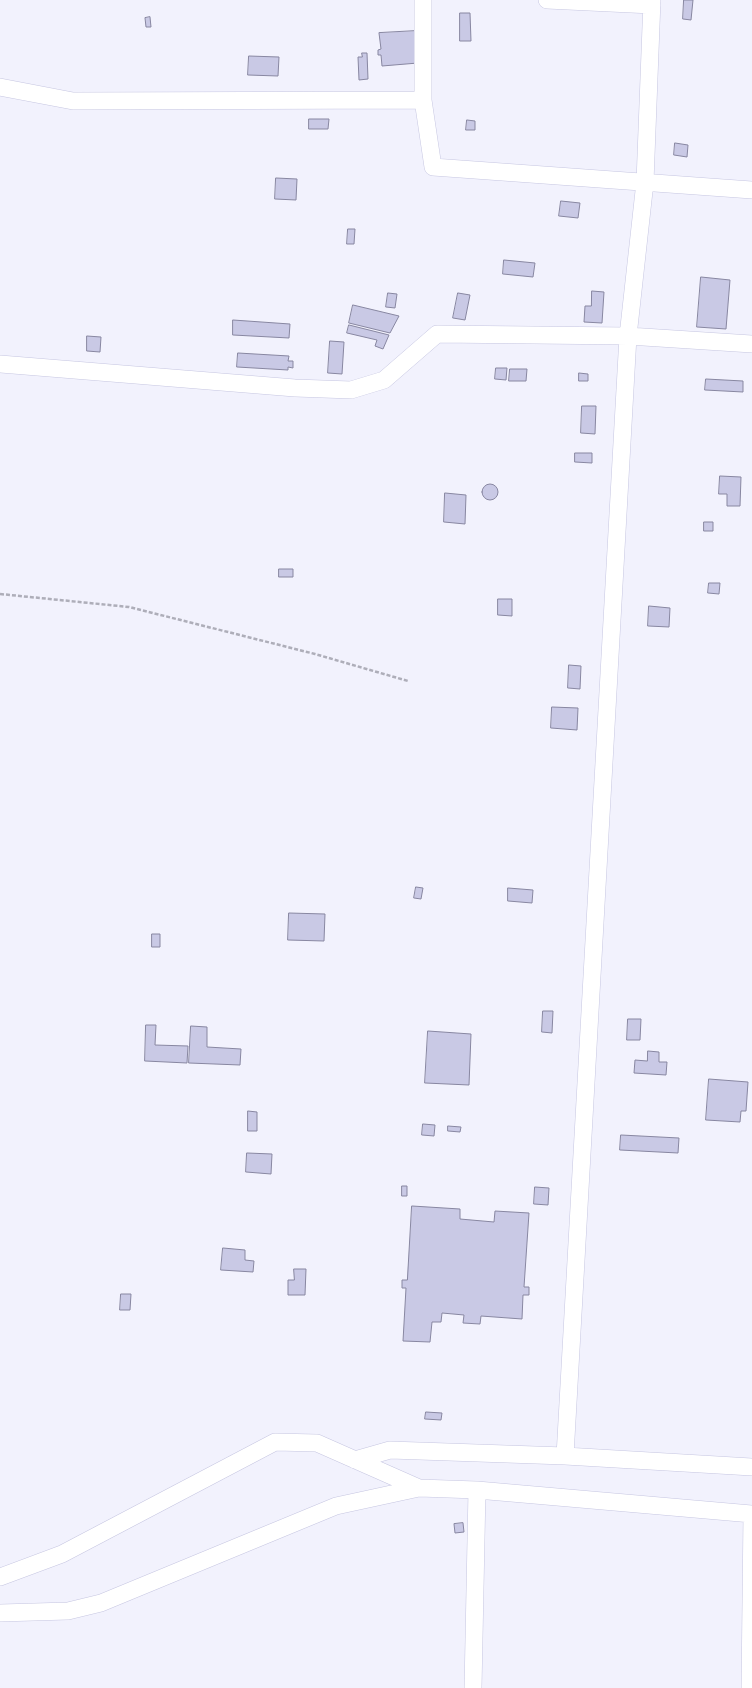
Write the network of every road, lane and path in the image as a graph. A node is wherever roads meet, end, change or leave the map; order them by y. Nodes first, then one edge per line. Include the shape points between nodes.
1 (422, 0) edge
2 (547, 0) edge
3 (652, 2) edge
4 (0, 87) edge
5 (423, 100) junction
6 (645, 182) junction
7 (752, 190) edge
8 (628, 336) junction
9 (752, 344) edge
10 (0, 364) edge
11 (0, 594) edge
12 (408, 681) dead end
13 (565, 1456) junction
14 (355, 1460) junction
15 (752, 1467) edge
16 (419, 1488) junction
17 (477, 1490) junction
18 (752, 1514) edge
19 (0, 1577) edge
20 (0, 1613) edge
21 (473, 1688) edge
22 (750, 1688) edge

1 - 5 street
2 - 3 street
3 - 6 street
4 - 5 street via 73,101
5 - 6 street via 433,167
6 - 7 street
6 - 8 street
8 - 9 street
8 - 10 street via 437,334 384,380 351,390
8 - 13 street
11 - 12 path via 129,607 315,654
13 - 14 street via 390,1450
13 - 15 street
14 - 16 street
14 - 19 street via 317,1443 275,1442 62,1554
16 - 17 street
16 - 20 street via 336,1506 101,1603 68,1611
17 - 18 street
17 - 21 street
18 - 22 street

